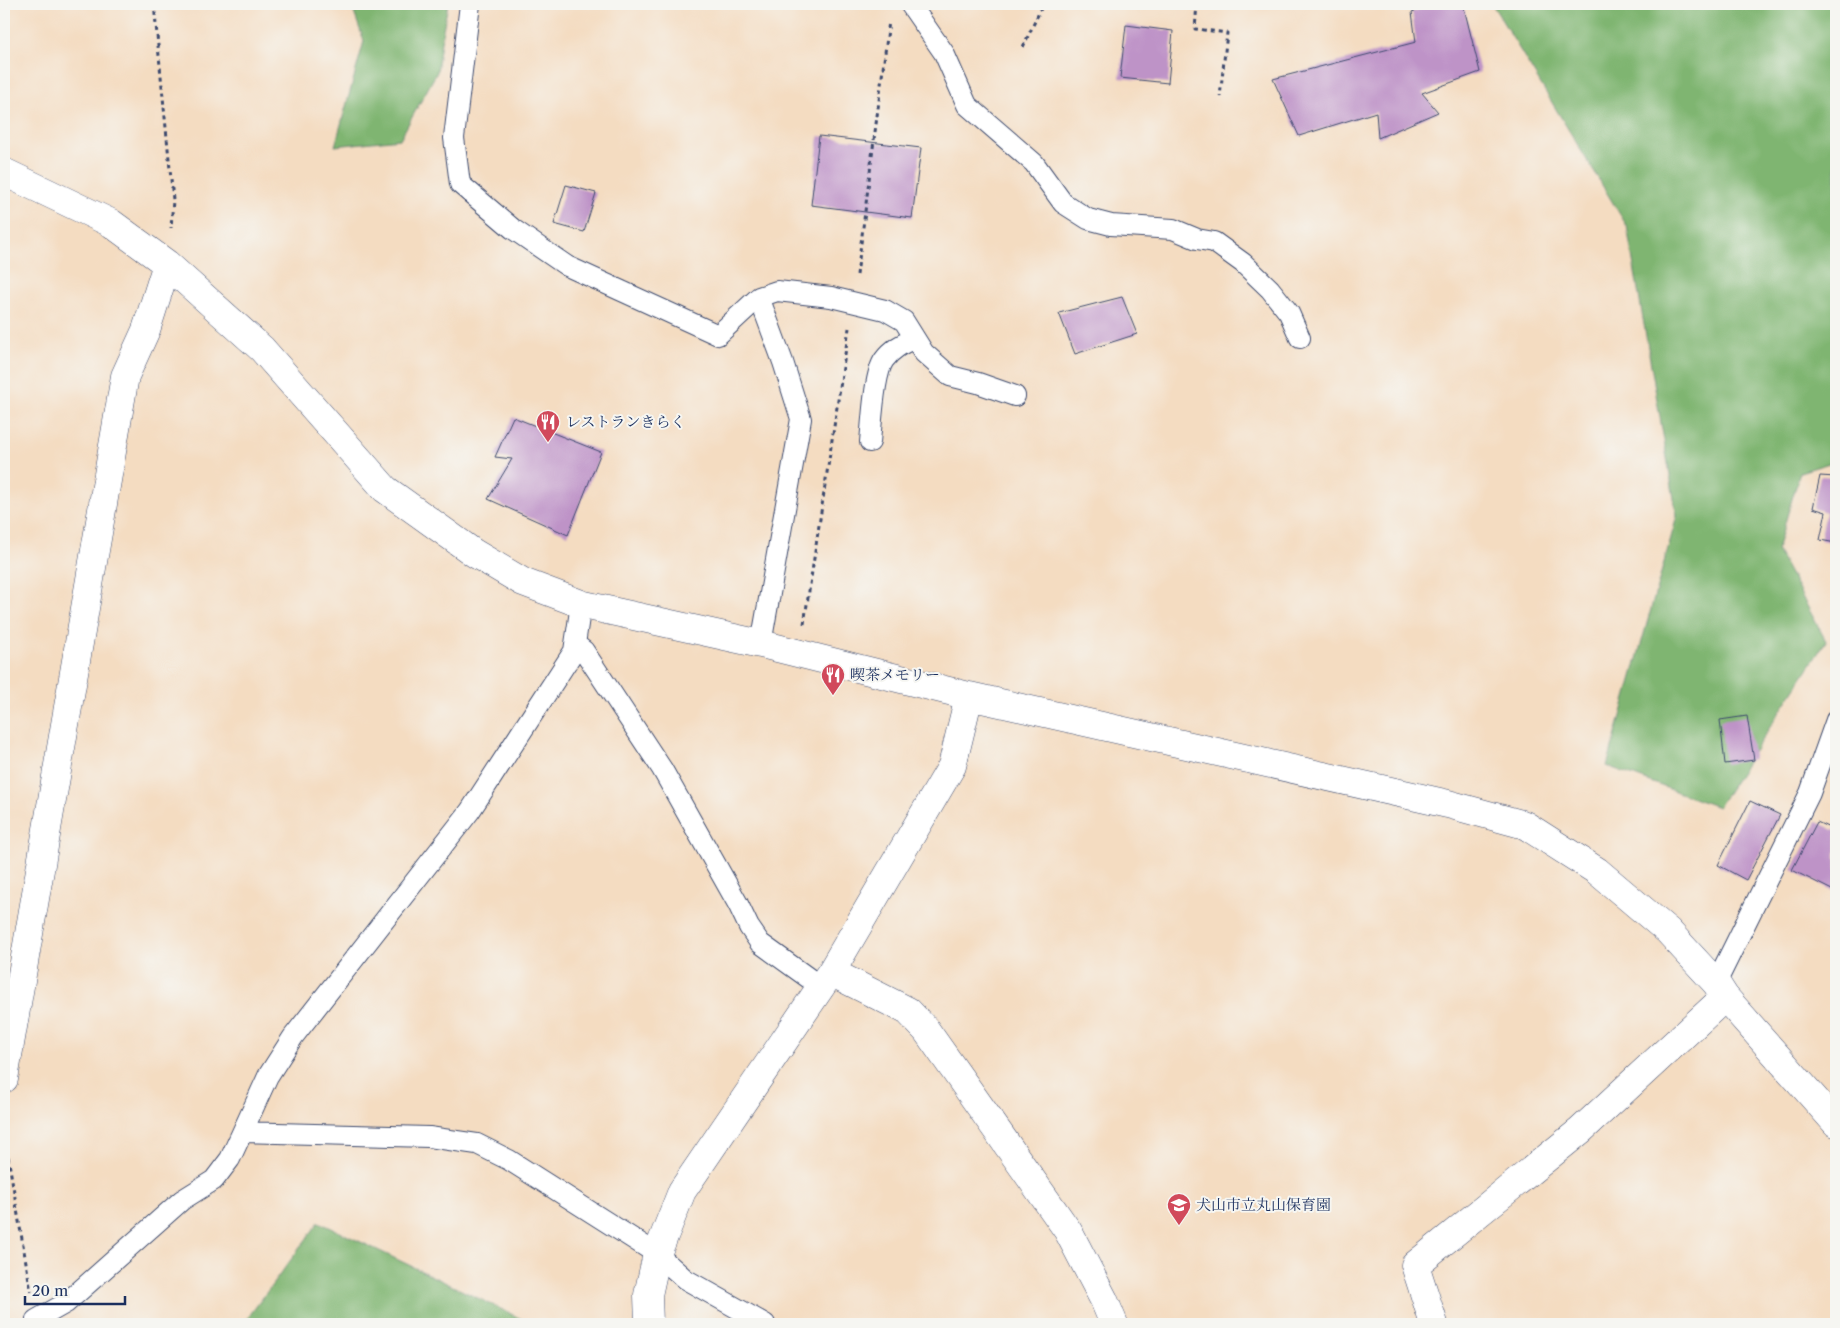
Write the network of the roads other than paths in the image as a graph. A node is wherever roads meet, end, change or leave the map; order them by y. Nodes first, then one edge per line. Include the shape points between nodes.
1 (470, 4) edge
2 (910, 4) edge
3 (4, 172) edge
4 (167, 264) junction
5 (759, 297) junction
6 (913, 338) junction
7 (1300, 338) dead end
8 (1015, 396) dead end
9 (870, 442) dead end
10 (581, 604) junction
11 (575, 644) junction
12 (761, 644) junction
13 (969, 696) junction
14 (1836, 720) edge
15 (826, 980) junction
16 (1721, 990) junction
17 (4, 1079) edge
18 (1836, 1123) edge
19 (243, 1132) junction
20 (657, 1254) junction
21 (36, 1320) road end
22 (650, 1324) edge
23 (764, 1324) edge
24 (1114, 1324) edge
25 (1434, 1324) edge

1 - 5 lane via 454,138 460,184 513,229 567,266 718,335
2 - 7 lane via 944,53 968,106 1034,163 1063,202 1088,219 1111,226 1172,229 1214,242 1244,263 1270,289 1289,313
3 - 4 street via 111,223
4 - 10 street via 262,349 384,489 474,553 523,582
4 - 17 street via 146,330 125,376
5 - 6 lane via 777,291 831,297 885,310 904,321
5 - 12 lane via 801,419
6 - 8 lane via 924,353 950,376
6 - 9 lane via 897,347 884,361 878,380
10 - 11 lane
10 - 12 street
11 - 15 lane via 584,650 662,768 754,935 760,943
11 - 19 lane via 574,651 470,811 293,1037 268,1076
12 - 13 street
13 - 15 street via 952,766
13 - 16 street via 1448,804 1525,825 1597,871 1668,931
14 - 16 lane via 1810,793
15 - 20 street via 682,1191
15 - 24 street via 908,1011 926,1030 1068,1231
16 - 18 street
16 - 25 street via 1581,1130 1415,1265
19 - 20 lane via 429,1136 477,1144 509,1160
19 - 21 lane via 230,1159 214,1180 175,1206 66,1303
20 - 22 street via 648,1295
20 - 23 lane via 685,1279

